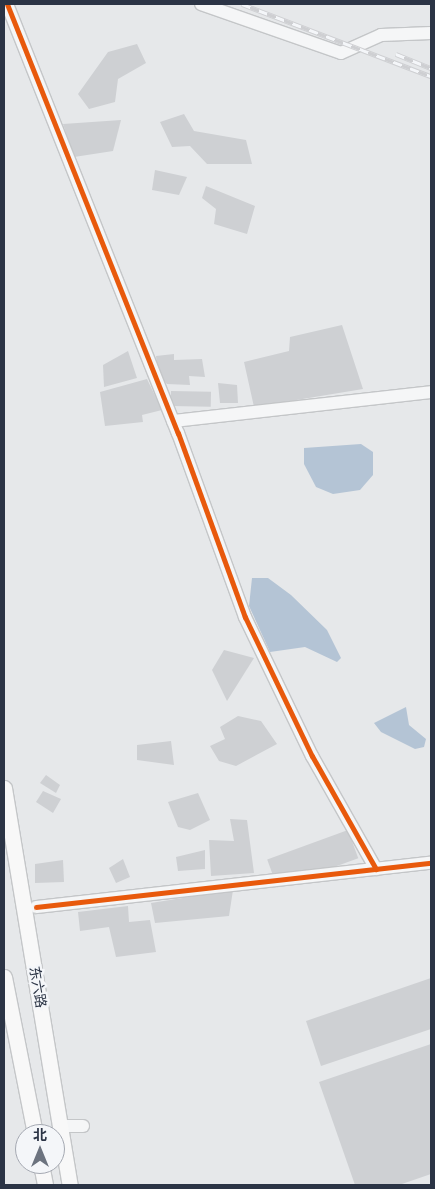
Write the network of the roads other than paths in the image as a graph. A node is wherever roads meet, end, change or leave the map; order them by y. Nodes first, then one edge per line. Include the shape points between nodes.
1 (7, 4) edge
2 (200, 4) edge
3 (431, 33) edge
4 (431, 392) edge
5 (173, 421) junction
6 (4, 788) edge
7 (431, 863) edge
8 (376, 869) junction
9 (36, 907) dead end
10 (4, 977) edge
11 (33, 1124) edge
12 (62, 1124) edge
13 (65, 1126) edge
14 (83, 1126) dead end
15 (65, 1148) edge
16 (70, 1185) edge

1 - 5 street
2 - 3 street via 341,53 381,36
4 - 5 street
5 - 8 street via 245,617 312,756
6 - 12 main road, 东六路
7 - 8 street
8 - 9 street
10 - 11 main road
13 - 14 street
15 - 16 main road, 东六路

